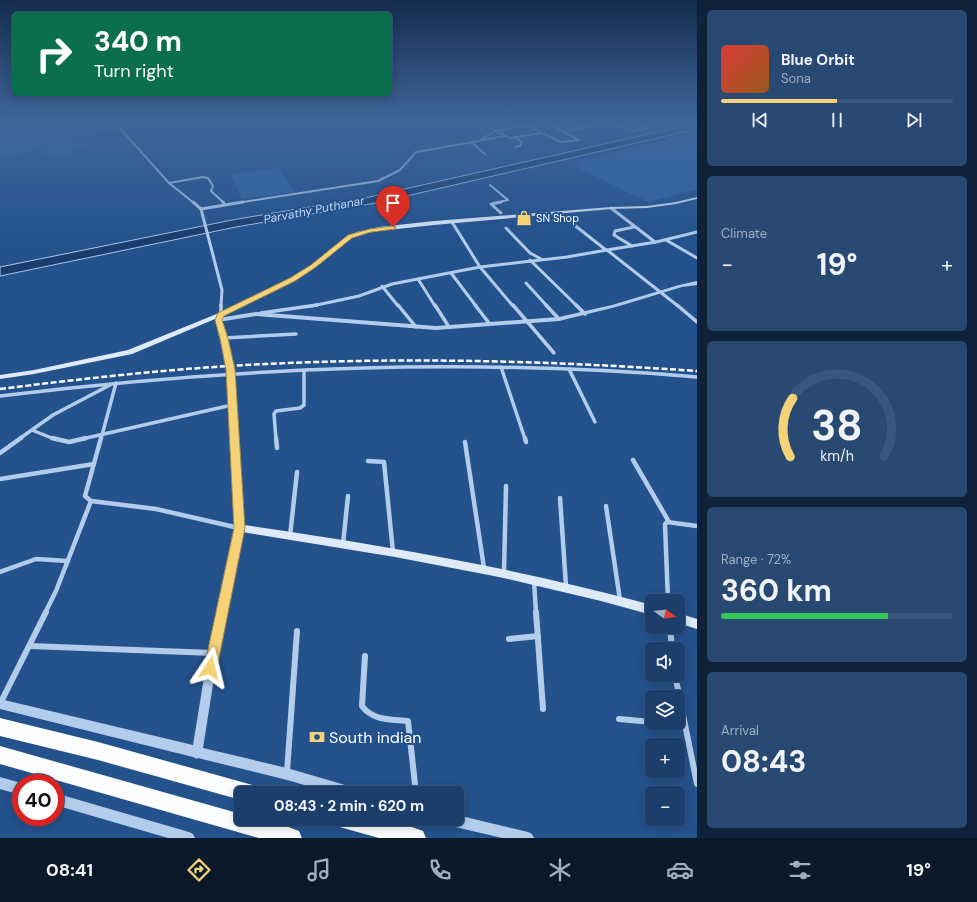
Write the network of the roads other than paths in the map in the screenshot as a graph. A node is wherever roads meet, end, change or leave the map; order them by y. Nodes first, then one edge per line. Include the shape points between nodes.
1 (151, 163) edge
2 (407, 163) edge
3 (169, 183) junction
4 (490, 185) dead end
5 (696, 199) edge
6 (225, 205) junction
7 (611, 208) junction
8 (201, 209) junction
9 (501, 213) dead end
10 (559, 213) junction
11 (452, 222) junction
12 (634, 227) junction
13 (506, 228) dead end
14 (697, 232) edge
15 (666, 240) junction
16 (656, 242) junction
17 (632, 246) junction
18 (607, 250) junction
19 (697, 258) edge
20 (541, 259) junction
21 (530, 260) junction
22 (480, 267) junction
23 (451, 273) junction
24 (418, 279) junction
25 (526, 283) dead end
26 (697, 283) edge
27 (382, 286) junction
28 (662, 292) junction
29 (256, 314) junction
30 (585, 314) junction
31 (220, 317) junction
32 (559, 319) junction
33 (527, 321) junction
34 (697, 322) edge
35 (489, 324) junction
36 (416, 327) junction
37 (449, 327) junction
38 (296, 334) dead end
39 (224, 338) junction
40 (554, 353) dead end
41 (501, 367) junction
42 (569, 369) junction
43 (304, 370) junction
44 (231, 374) junction
45 (0, 377) edge
46 (697, 377) edge
47 (116, 383) junction
48 (0, 396) edge
49 (233, 405) junction
50 (595, 422) dead end
51 (32, 430) junction
52 (102, 435) junction
53 (465, 442) dead end
54 (526, 442) dead end
55 (277, 448) dead end
56 (0, 453) edge
57 (633, 460) dead end
58 (368, 461) dead end
59 (94, 464) junction
60 (297, 472) dead end
61 (0, 479) edge
62 (506, 486) dead end
63 (348, 496) dead end
64 (560, 498) dead end
65 (91, 501) junction
66 (606, 506) dead end
67 (669, 522) junction
68 (697, 526) edge
69 (239, 528) junction
70 (290, 536) junction
71 (343, 544) junction
72 (393, 552) junction
73 (68, 561) junction
74 (484, 568) junction
75 (0, 572) edge
76 (504, 572) junction
77 (534, 579) junction
78 (566, 586) junction
79 (668, 594) edge
80 (620, 600) junction
81 (645, 608) edge
82 (685, 620) edge
83 (697, 624) edge
84 (297, 631) dead end
85 (538, 636) junction
86 (509, 639) dead end
87 (30, 646) junction
88 (213, 653) junction
89 (365, 656) dead end
90 (0, 704) edge
91 (543, 708) dead end
92 (619, 719) dead end
93 (645, 721) edge
94 (0, 727) edge
95 (685, 730) edge
96 (197, 753) junction
97 (0, 755) edge
98 (287, 774) junction
99 (0, 783) edge
100 (697, 784) edge
101 (12, 786) edge
102 (328, 786) edge
103 (415, 786) edge
104 (234, 789) edge
105 (64, 802) edge
106 (464, 823) edge
107 (370, 826) edge
108 (189, 838) edge
109 (292, 838) edge
110 (416, 838) edge
111 (528, 838) edge

1 - 3 street
2 - 6 street via 393,177 378,181
3 - 6 street via 208,178 213,186 211,191 221,198
3 - 8 street
4 - 9 street via 508,200 491,204
5 - 7 main road via 647,208
6 - 8 street
7 - 10 main road
7 - 12 street
8 - 31 street via 222,290
10 - 11 main road
10 - 18 street
11 - 22 street
11 - 31 main road via 379,229 355,235 293,279
12 - 16 street
12 - 17 street via 615,231 614,235
13 - 20 street via 530,253
14 - 15 street
15 - 16 street
15 - 19 street
16 - 17 street
17 - 18 street
18 - 20 street
18 - 28 street
20 - 21 street
21 - 22 street
21 - 30 street
22 - 23 street
22 - 33 street
23 - 24 street
23 - 35 street
24 - 27 street
24 - 37 street
25 - 32 street
26 - 28 street
27 - 29 street via 359,296
27 - 36 street
28 - 30 street
28 - 34 street
29 - 31 street
29 - 36 street
30 - 32 street
31 - 39 main road
31 - 45 main road via 130,352
32 - 33 street
33 - 35 street
33 - 40 street
35 - 37 street
36 - 37 street
38 - 39 street
39 - 44 main road
41 - 42 street
41 - 43 street
41 - 54 street
42 - 46 street
42 - 50 street
43 - 44 street
43 - 55 street via 304,405 300,408 276,411 274,414
44 - 47 street
44 - 49 main road
47 - 48 street
47 - 51 street via 80,400
47 - 52 street
49 - 52 street
49 - 69 main road
51 - 52 street via 64,442
51 - 56 street
52 - 59 street
53 - 74 street
57 - 67 street
58 - 72 street via 384,462
59 - 61 street
59 - 65 street via 85,493
60 - 70 street
62 - 76 street
63 - 71 street
64 - 78 street
65 - 69 street via 156,509
65 - 73 street
66 - 80 street
67 - 68 street
67 - 79 street via 664,526
69 - 70 main road
69 - 88 street
70 - 71 main road
71 - 72 main road
72 - 74 main road
73 - 75 street via 36,559
73 - 87 street
74 - 76 main road
76 - 77 main road
77 - 78 main road
77 - 85 street
78 - 80 main road
80 - 81 main road
82 - 83 main road
84 - 98 street
85 - 86 street
85 - 91 street
87 - 88 street
87 - 90 street
88 - 96 street
89 - 103 street via 362,706 372,717 408,721
90 - 96 street
92 - 93 street
94 - 104 highway
95 - 100 street
96 - 98 street
97 - 109 highway
98 - 102 street
99 - 101 street
105 - 108 street
106 - 111 street
107 - 110 highway

